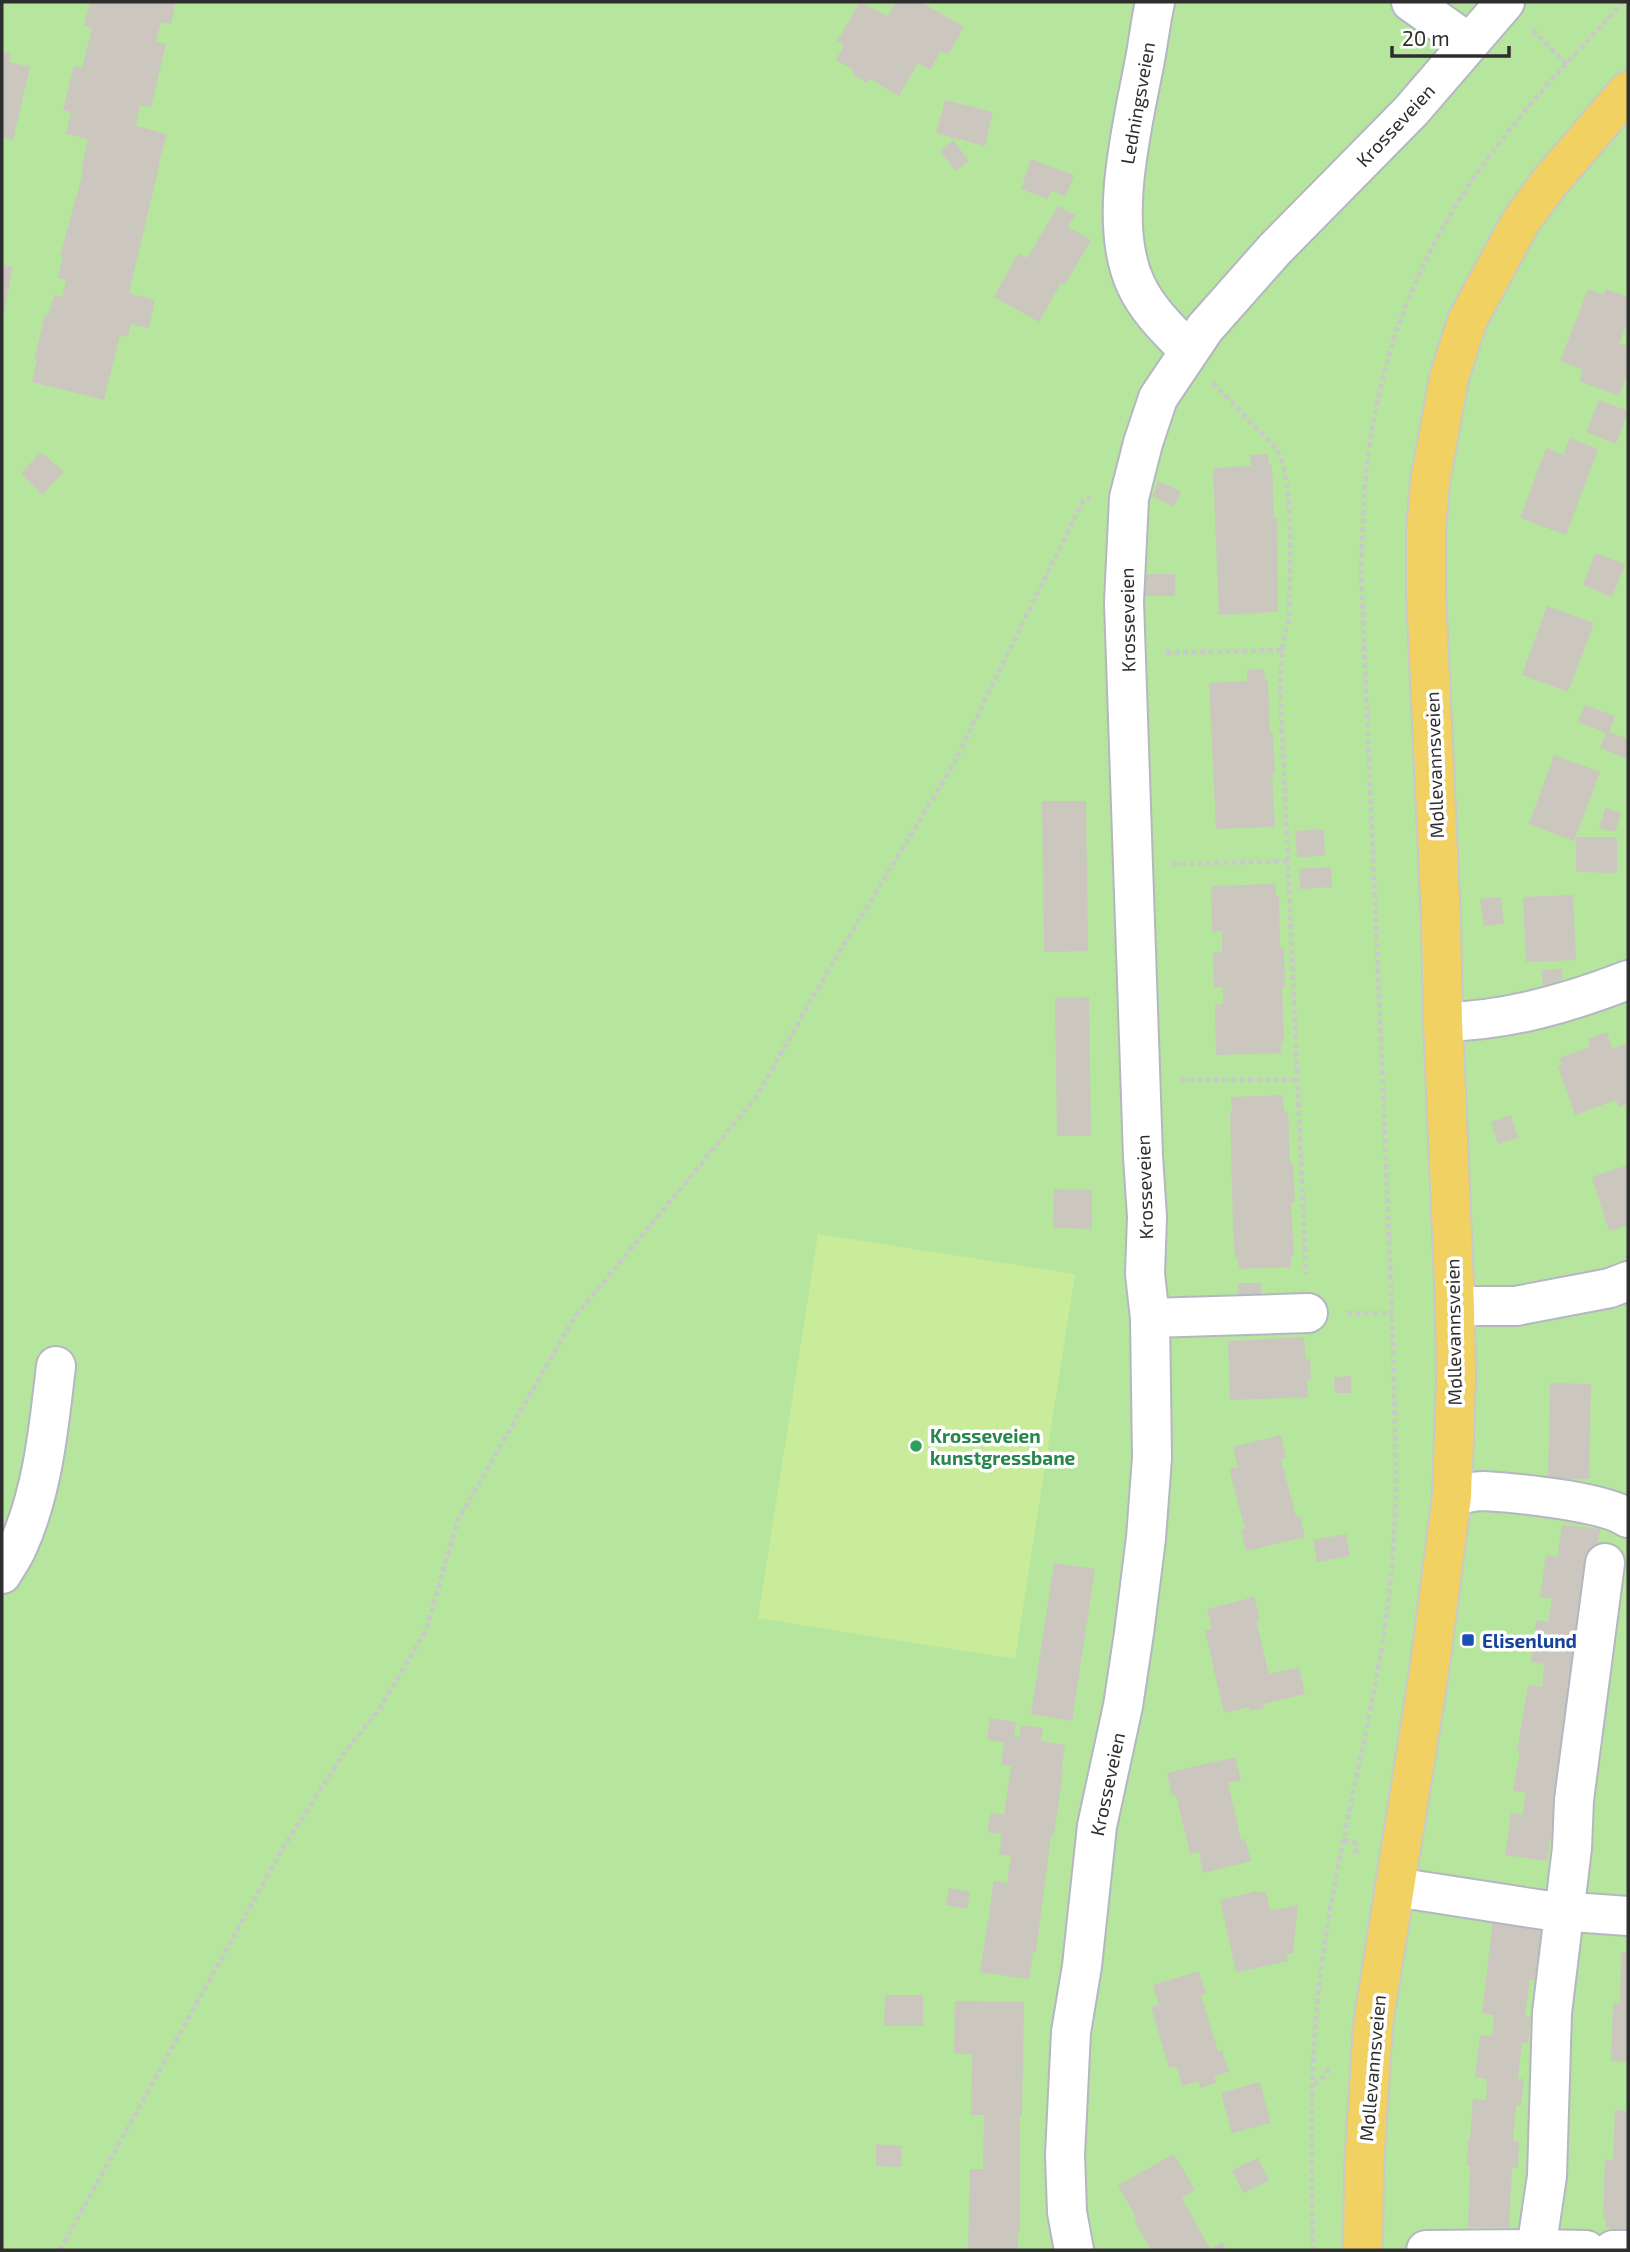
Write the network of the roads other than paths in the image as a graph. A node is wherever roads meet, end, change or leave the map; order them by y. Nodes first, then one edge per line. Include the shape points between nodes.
1 (1155, 2) edge
2 (1411, 2) edge
3 (1504, 2) edge
4 (1469, 43) junction
5 (1628, 91) edge
6 (1189, 351) junction
7 (1628, 980) edge
8 (1443, 1022) junction
9 (1628, 1281) edge
10 (1455, 1306) junction
11 (1308, 1313) road end
12 (1150, 1318) junction
13 (56, 1366) dead end
14 (1452, 1496) junction
15 (1628, 1518) edge
16 (1605, 1563) dead end
17 (2, 1574) edge
18 (1395, 1887) junction
19 (1565, 1910) junction
20 (1628, 1916) edge
21 (1536, 2249) edge
22 (1074, 2250) edge
23 (1363, 2250) edge
24 (1426, 2250) edge
25 (1586, 2250) edge
26 (1614, 2250) edge
27 (1628, 2250) edge

1 - 6 street, Ledningsveien via 1129,136 1124,227 1136,285
2 - 4 street
3 - 4 street, Krosseveien
4 - 6 street, Krosseveien via 1411,111 1275,249
5 - 8 main road, Møllevannsveien via 1521,221 1467,321 1440,422 1426,531
6 - 12 street, Krosseveien via 1158,398 1136,469 1129,498 1124,602 1147,1217 1144,1274
7 - 8 street via 1496,1019
8 - 10 main road, Møllevannsveien
9 - 10 street via 1516,1306
10 - 14 main road, Møllevannsveien
11 - 12 street
12 - 22 street, Krosseveien via 1152,1458 1146,1538 1123,1706 1097,1826 1071,2032 1065,2155
13 - 17 street via 36,1493 18,1547
14 - 15 street via 1481,1491 1523,1495 1605,1507
14 - 18 main road, Møllevannsveien
16 - 19 street via 1574,1800
18 - 19 street
18 - 23 main road, Møllevannsveien via 1373,2025
19 - 20 street
19 - 21 street via 1552,2013 1547,2176
21 - 24 street
21 - 25 street
26 - 27 street

